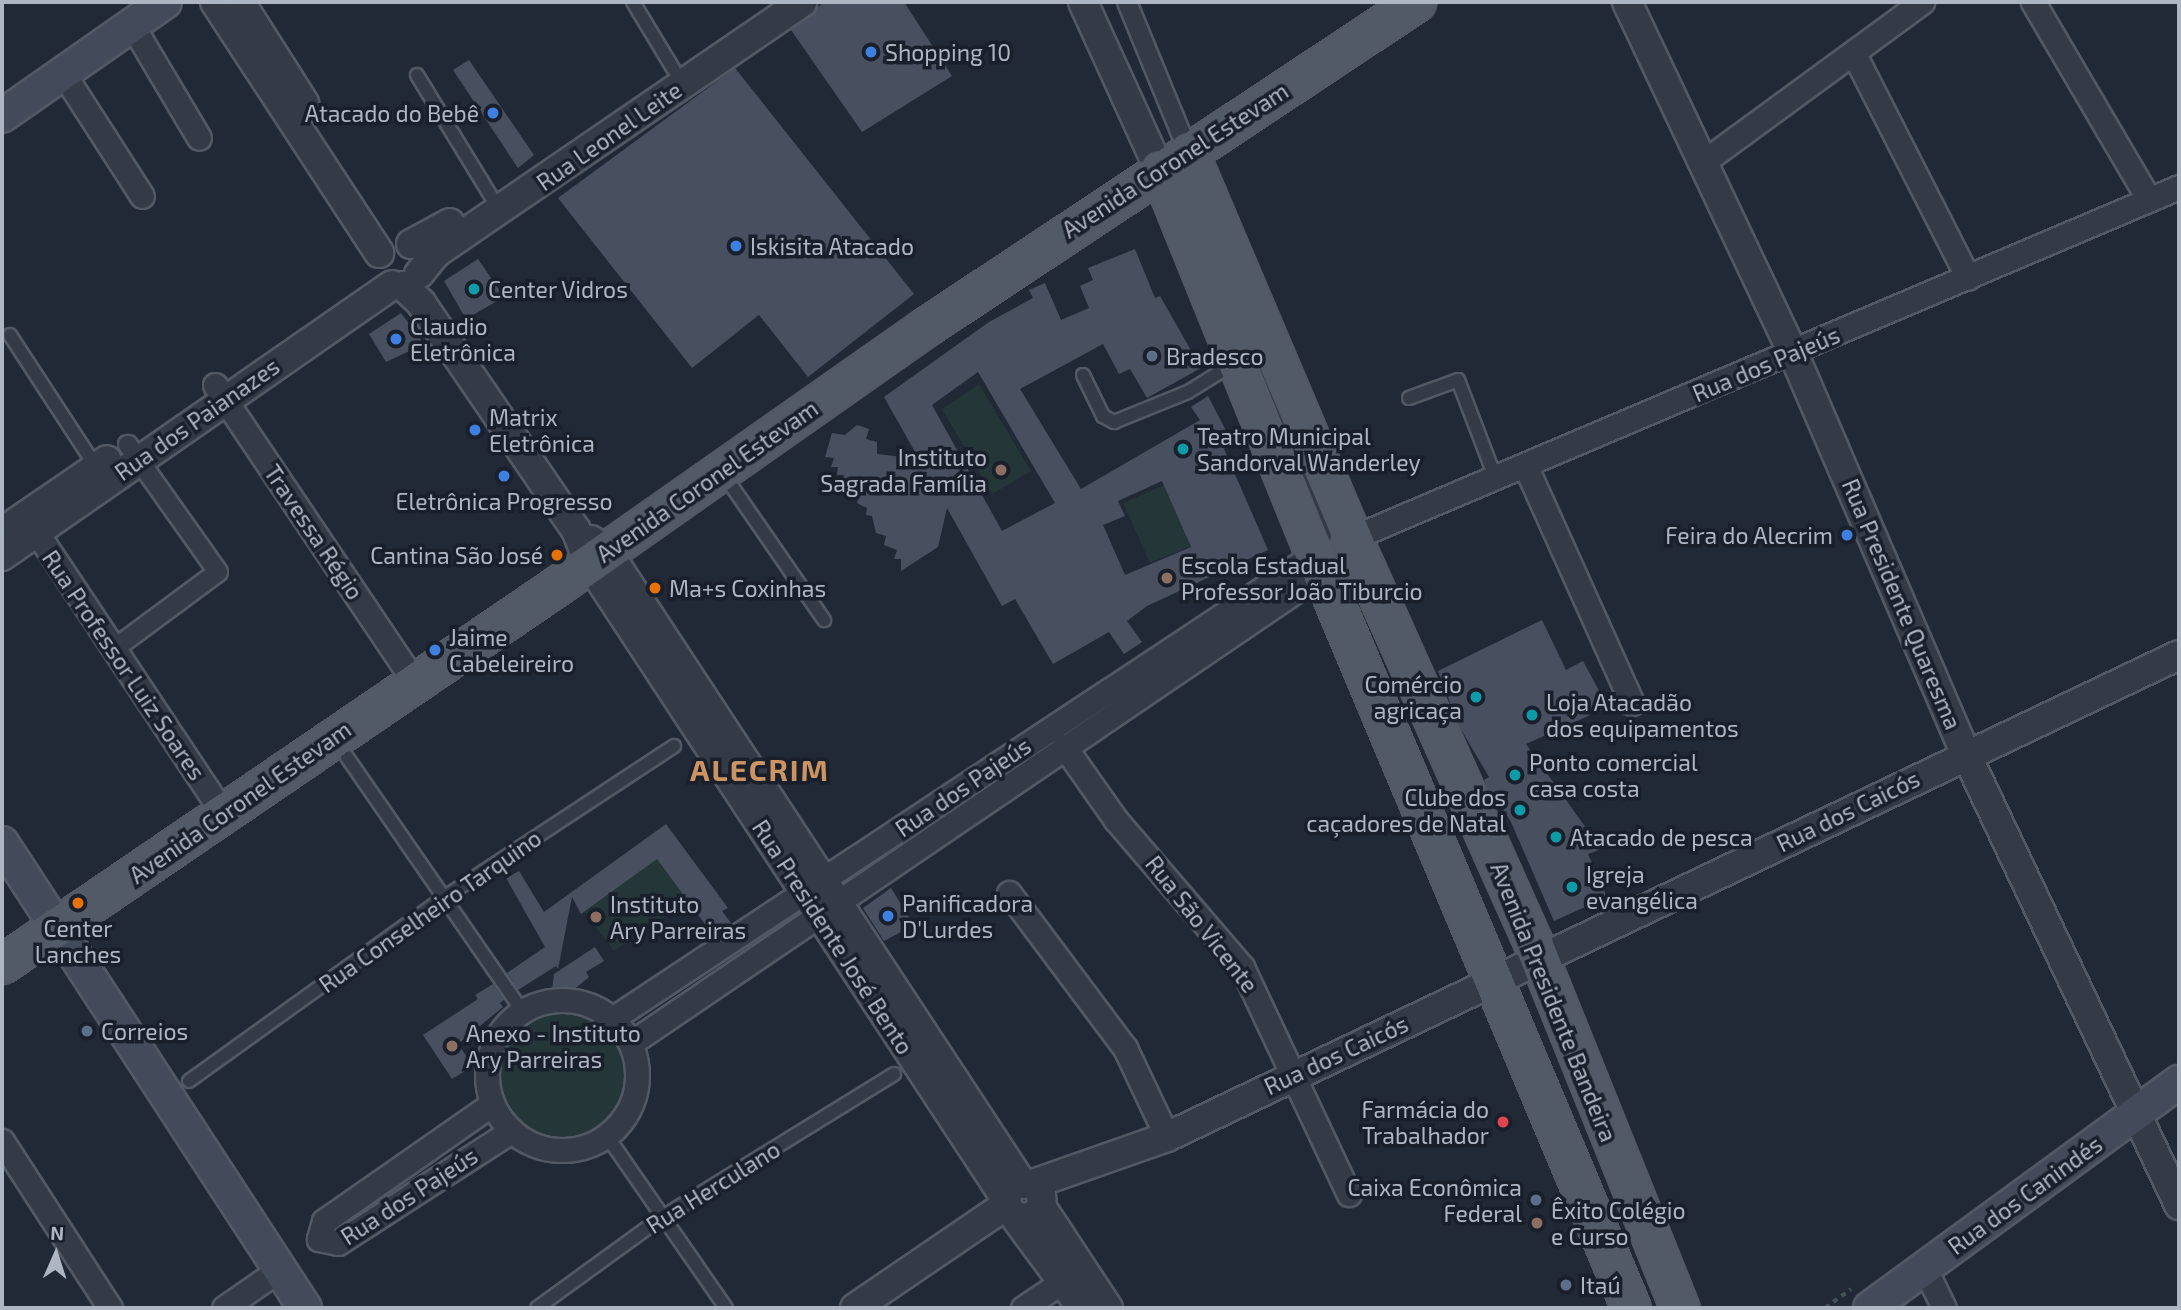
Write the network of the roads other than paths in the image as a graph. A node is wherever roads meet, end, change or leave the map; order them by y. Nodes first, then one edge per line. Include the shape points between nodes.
1 (164, 2) edge
2 (215, 2) edge
3 (240, 2) edge
4 (634, 2) edge
5 (773, 2) edge
6 (803, 2) edge
7 (1083, 2) edge
8 (1127, 2) edge
9 (1416, 2) edge
10 (1627, 2) edge
11 (1922, 2) edge
12 (2033, 2) edge
13 (132, 25) junction
14 (739, 36) junction
15 (1854, 54) junction
16 (674, 70) junction
17 (63, 73) junction
18 (417, 75) dead end
19 (2, 116) edge
20 (606, 128) junction
21 (199, 138) dead end
22 (1702, 163) junction
23 (1183, 175) junction
24 (2179, 187) edge
25 (491, 196) junction
26 (142, 197) dead end
27 (2149, 200) junction
28 (402, 270) junction
29 (1968, 278) junction
30 (10, 335) dead end
31 (1254, 353) junction
32 (1793, 353) junction
33 (1083, 375) dead end
34 (220, 392) junction
35 (1409, 398) dead end
36 (133, 453) junction
37 (1525, 465) junction
38 (96, 467) junction
39 (722, 471) junction
40 (1495, 477) junction
41 (31, 524) junction
42 (2, 532) edge
43 (1352, 538) junction
44 (590, 548) junction
45 (2, 556) edge
46 (1324, 577) junction
47 (824, 620) dead end
48 (114, 649) junction
49 (2179, 654) edge
50 (413, 680) junction
51 (1632, 703) dead end
52 (674, 746) dead end
53 (1064, 746) junction
54 (1966, 754) junction
55 (347, 757) dead end
56 (224, 814) junction
57 (2, 843) edge
58 (1009, 893) dead end
59 (820, 897) junction
60 (442, 900) junction
61 (57, 928) junction
62 (1540, 961) junction
63 (2, 964) edge
64 (1494, 981) junction
65 (522, 1011) junction
66 (612, 1019) junction
67 (631, 1043) junction
68 (894, 1074) dead end
69 (1296, 1074) junction
70 (189, 1081) dead end
71 (2179, 1082) edge
72 (492, 1104) junction
73 (2136, 1113) junction
74 (467, 1125) junction
75 (511, 1131) junction
76 (607, 1136) junction
77 (1167, 1137) junction
78 (2, 1141) edge
79 (486, 1146) junction
80 (1618, 1157) junction
81 (1575, 1174) junction
82 (385, 1181) junction
83 (1349, 1194) dead end
84 (1023, 1201) junction
85 (400, 1204) junction
86 (2179, 1205) edge
87 (661, 1218) junction
88 (280, 1269) junction
89 (1925, 1269) junction
90 (1063, 1281) junction
91 (110, 1308) edge
92 (224, 1308) edge
93 (305, 1308) edge
94 (537, 1308) edge
95 (726, 1308) edge
96 (855, 1308) edge
97 (1023, 1308) edge
98 (1082, 1308) edge
99 (1108, 1308) edge
100 (1631, 1308) edge
101 (1680, 1308) edge
102 (1870, 1308) edge
103 (1944, 1308) edge

1 - 13 main road
2 - 28 street, Rua Presidente José Bento
3 - 28 street, Rua Presidente José Bento via 385,230
4 - 16 lane
5 - 14 street, Rua Leonel Leite
6 - 14 street, Rua Leonel Leite
7 - 23 street, Avenida Presidente Bandeira
8 - 23 street, Avenida Presidente Bandeira
9 - 23 main road, Avenida Coronel Estevam
10 - 22 street, Rua Presidente Quaresma
11 - 15 street
12 - 27 street
13 - 17 main road
13 - 21 street
14 - 16 street, Rua Leonel Leite
14 - 20 street, Rua Leonel Leite
15 - 22 street
15 - 29 street
16 - 20 street, Rua Leonel Leite
17 - 19 main road
17 - 26 street
18 - 25 lane
20 - 25 street, Rua Leonel Leite
20 - 28 street, Rua Leonel Leite via 436,253
22 - 32 street, Rua Presidente Quaresma
23 - 31 main road, Avenida Presidente Bandeira
23 - 39 main road, Avenida Coronel Estevam
24 - 27 street, Rua dos Pajeús
25 - 28 street, Rua Leonel Leite via 427,239
27 - 29 street, Rua dos Pajeús
28 - 34 street, Rua dos Paianazes
28 - 44 street, Rua Presidente José Bento
29 - 32 street, Rua dos Pajeús
30 - 38 lane
31 - 33 lane via 1188,392 1114,422 1103,416
31 - 43 main road, Avenida Presidente Bandeira
31 - 46 main road, Avenida Presidente Bandeira
31 - 46 lane via 1311,492 1336,580
32 - 37 street, Rua dos Pajeús
32 - 54 street, Rua Presidente Quaresma
34 - 36 street, Rua dos Paianazes
34 - 50 street, Travessa Régio
35 - 40 lane via 1458,380
36 - 38 street, Rua dos Paianazes
36 - 41 street, Rua dos Paianazes
36 - 48 street via 218,572
37 - 40 street, Rua dos Pajeús
37 - 51 street
38 - 41 street, Rua dos Paianazes
39 - 44 main road, Avenida Coronel Estevam
39 - 47 lane
40 - 43 street, Rua dos Pajeús
41 - 42 street, Rua dos Paianazes
41 - 45 street, Rua dos Paianazes
41 - 48 street, Rua Professor Luiz Soares
43 - 62 main road, Avenida Presidente Bandeira
44 - 50 main road, Avenida Coronel Estevam
44 - 59 street, Rua Presidente José Bento
46 - 53 street, Rua dos Pajeús
46 - 59 street, Rua dos Pajeús
46 - 64 main road, Avenida Presidente Bandeira
48 - 56 street, Rua Professor Luiz Soares
49 - 54 street, Rua dos Caicós
50 - 56 main road, Avenida Coronel Estevam
52 - 60 lane, Rua Conselheiro Tarquino
53 - 59 street, Rua dos Pajeús
53 - 69 street, Rua São Vicente via 1116,820 1242,967
54 - 62 street, Rua dos Caicós
54 - 73 street, Rua Presidente Quaresma
55 - 60 lane
56 - 61 main road, Avenida Coronel Estevam
57 - 61 main road
58 - 77 street via 1125,1048
59 - 66 street, Rua dos Pajeús
59 - 67 street, Rua dos Pajeús
59 - 84 street, Rua Presidente José Bento
60 - 65 lane
60 - 70 lane, Rua Conselheiro Tarquino
61 - 63 main road, Avenida Coronel Estevam
61 - 88 main road
62 - 64 street, Rua dos Caicós
62 - 80 main road, Avenida Presidente Bandeira
64 - 69 street, Rua dos Caicós
64 - 81 main road, Avenida Presidente Bandeira
65 - 66 street via 547,1002 573,1001
65 - 72 street via 503,1029 490,1052 487,1078
66 - 67 street
67 - 76 street via 638,1068 636,1094 625,1118
68 - 87 lane, Rua Herculano
69 - 77 street, Rua dos Caicós
69 - 83 street, Rua São Vicente
71 - 73 main road, Rua dos Canindés
72 - 74 street, Rua dos Pajeús
72 - 75 street
73 - 86 street, Rua Presidente Quaresma
73 - 89 main road, Rua dos Canindés
74 - 79 street
74 - 82 street, Rua dos Pajeús
75 - 76 street via 528,1142 568,1150
75 - 79 street, Rua dos Pajeús
76 - 87 lane
77 - 84 street, Rua dos Caicós via 1138,1149 1112,1169
78 - 91 street
79 - 85 street, Rua dos Pajeús
80 - 81 main road
80 - 101 main road, Avenida Presidente Bandeira
81 - 100 main road, Avenida Presidente Bandeira
82 - 85 street
82 - 85 street, Rua dos Pajeús via 324,1221 318,1227 319,1239 338,1244
84 - 90 street, Rua Presidente José Bento
84 - 96 street, Rua dos Caicós
84 - 99 street, Rua Presidente José Bento
87 - 94 lane, Rua Herculano
87 - 95 lane
88 - 92 street
88 - 93 main road
89 - 102 main road, Rua dos Canindés
89 - 103 street
90 - 97 street
90 - 98 street, Rua Presidente José Bento

